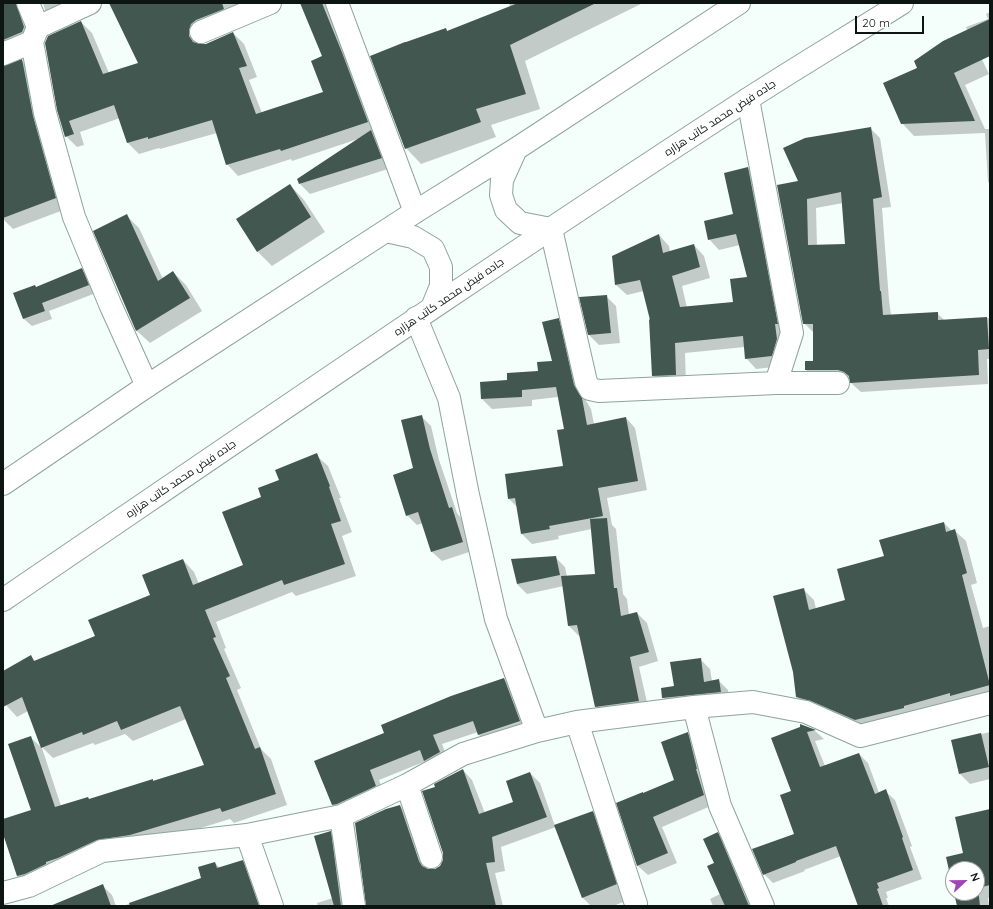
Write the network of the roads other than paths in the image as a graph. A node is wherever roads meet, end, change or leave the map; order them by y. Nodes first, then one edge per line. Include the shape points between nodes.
1 (28, 3) edge
2 (90, 3) edge
3 (270, 3) edge
4 (338, 3) edge
5 (739, 3) edge
6 (902, 3) edge
7 (201, 32) dead end
8 (35, 35) junction
9 (3, 54) edge
10 (748, 99) junction
11 (516, 149) junction
12 (416, 212) junction
13 (551, 229) junction
14 (386, 231) junction
15 (424, 313) junction
16 (776, 383) junction
17 (838, 383) dead end
18 (147, 386) junction
19 (3, 484) edge
20 (3, 600) edge
21 (694, 707) junction
22 (989, 710) edge
23 (577, 722) junction
24 (537, 731) junction
25 (407, 785) junction
26 (341, 816) junction
27 (246, 835) junction
28 (431, 857) dead end
29 (3, 893) edge
30 (636, 904) dead end
31 (272, 906) edge
32 (354, 906) edge
33 (763, 906) edge

1 - 8 street
2 - 8 street
3 - 7 street
4 - 12 street
5 - 11 street
6 - 10 street, جاده فیض محمد کاتب هزاره
8 - 9 street
8 - 18 street via 45,113 74,217
10 - 13 street, جاده فیض محمد کاتب هزاره
10 - 16 street via 792,333
11 - 12 street
11 - 13 street via 502,180 501,195 506,210 520,223
12 - 14 street
13 - 15 street, جاده فیض محمد کاتب هزاره
13 - 16 street via 586,382 590,389 599,391
14 - 15 street via 413,237 433,248 441,267 441,286
14 - 18 street
15 - 20 street, جاده فیض محمد کاتب هزاره
15 - 24 street via 449,398 496,619
16 - 17 street
18 - 19 street
21 - 22 street via 753,702 806,712 860,736
21 - 23 street
21 - 33 street via 720,806
23 - 24 street
23 - 30 street
24 - 25 street via 463,754
25 - 26 street
25 - 28 street
26 - 27 street
26 - 32 street
27 - 29 street via 102,851 29,886
27 - 31 street

